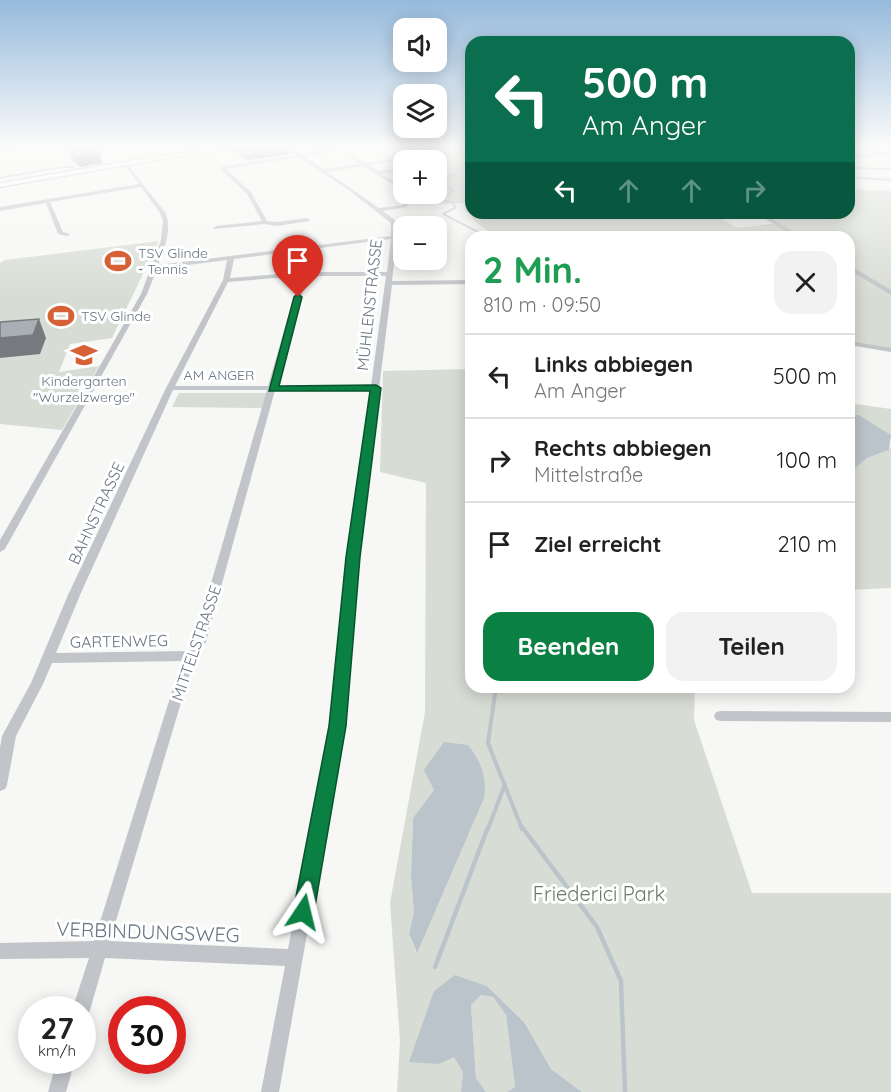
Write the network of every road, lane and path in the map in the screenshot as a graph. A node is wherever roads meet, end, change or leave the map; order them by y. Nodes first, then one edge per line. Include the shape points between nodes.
1 (66, 197) edge
2 (150, 197) edge
3 (251, 197) edge
4 (359, 197) edge
5 (47, 200) junction
6 (406, 204) edge
7 (0, 209) edge
8 (378, 210) junction
9 (769, 219) edge
10 (307, 220) dead end
11 (393, 221) edge
12 (265, 222) junction
13 (216, 228) dead end
14 (789, 231) edge
15 (67, 234) dead end
16 (393, 239) edge
17 (393, 249) edge
18 (231, 257) junction
19 (155, 267) junction
20 (855, 271) edge
21 (304, 274) junction
22 (390, 278) junction
23 (226, 280) junction
24 (465, 282) edge
25 (891, 293) edge
26 (855, 344) edge
27 (891, 350) edge
28 (170, 388) junction
29 (376, 388) junction
30 (272, 389) junction
31 (0, 549) edge
32 (190, 656) junction
33 (49, 658) junction
34 (721, 717) dead end
35 (891, 717) edge
36 (0, 785) edge
37 (99, 949) junction
38 (0, 951) edge
39 (295, 958) junction
40 (85, 996) edge
41 (62, 1074) edge
42 (57, 1092) edge
43 (270, 1092) edge

1 - 5 street
2 - 19 street via 166,221
3 - 12 street
4 - 8 street, MÜHLENSTRASSE
5 - 7 street
5 - 15 street via 61,234
6 - 8 street
8 - 11 street, MÜHLENSTRASSE
9 - 14 street
10 - 12 street
12 - 13 street
16 - 18 street
17 - 22 street, MÜHLENSTRASSE
18 - 19 street
18 - 23 street, BAHNSTRASSE
19 - 31 street via 144,294
20 - 25 street
21 - 22 street
21 - 23 street
21 - 30 street, MITTELSTRASSE
22 - 24 street
22 - 29 street, MÜHLENSTRASSE
23 - 28 street, BAHNSTRASSE
26 - 27 street
28 - 30 street, AM ANGER
28 - 33 street, BAHNSTRASSE
29 - 30 street, AM ANGER
29 - 39 street, MÜHLENSTRASSE via 353,557 337,726
30 - 32 street, MITTELSTRASSE via 200,642
32 - 33 street, GARTENWEG
32 - 37 street, MITTELSTRASSE
33 - 36 street, BAHNSTRASSE via 9,736
34 - 35 street
37 - 38 street, VERBINDUNGSWEG
37 - 39 street, VERBINDUNGSWEG
37 - 40 street, MITTELSTRASSE
39 - 43 street, MÜHLENSTRASSE
41 - 42 street

